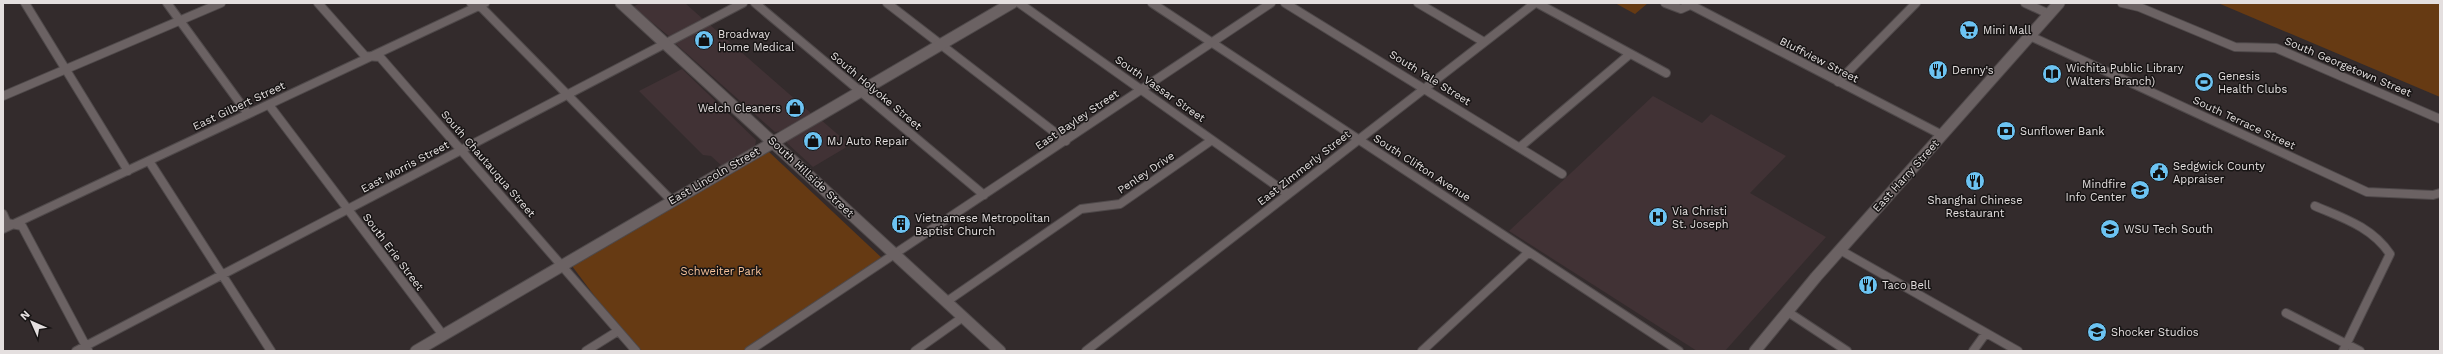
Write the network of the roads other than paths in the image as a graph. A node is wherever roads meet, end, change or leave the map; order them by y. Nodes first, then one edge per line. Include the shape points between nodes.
1 (25, 3) edge
2 (167, 3) edge
3 (221, 3) edge
4 (318, 3) edge
5 (621, 3) edge
6 (743, 3) edge
7 (755, 3) edge
8 (887, 3) edge
9 (1012, 3) edge
10 (1019, 3) edge
11 (1152, 3) edge
12 (1272, 3) edge
13 (1285, 3) edge
14 (1418, 3) edge
15 (1536, 3) edge
16 (1665, 3) edge
17 (1916, 3) edge
18 (2025, 3) edge
19 (2059, 3) edge
20 (2122, 3) edge
21 (477, 4) edge
22 (1688, 4) edge
23 (2131, 4) edge
24 (2050, 14) junction
25 (180, 21) junction
26 (2030, 36) junction
27 (1484, 42) junction
28 (1212, 43) junction
29 (666, 44) junction
30 (940, 44) junction
31 (1630, 54) junction
32 (371, 57) junction
33 (66, 70) junction
34 (1666, 72) dead end
35 (1838, 82) junction
36 (1424, 88) junction
37 (1142, 90) junction
38 (859, 91) junction
39 (568, 95) junction
40 (3, 96) edge
41 (268, 104) junction
42 (248, 114) junction
43 (2440, 119) edge
44 (1942, 135) junction
45 (1212, 140) junction
46 (1358, 140) junction
47 (1066, 141) junction
48 (773, 142) junction
49 (1520, 147) junction
50 (462, 150) junction
51 (149, 161) junction
52 (128, 171) junction
53 (1562, 174) dead end
54 (1288, 194) junction
55 (2436, 194) edge
56 (984, 196) junction
57 (672, 201) junction
58 (2315, 206) dead end
59 (348, 210) junction
60 (3, 214) edge
61 (14, 224) junction
62 (3, 229) edge
63 (1840, 250) junction
64 (1529, 252) junction
65 (895, 254) junction
66 (562, 265) junction
67 (222, 275) junction
68 (946, 302) junction
69 (1788, 312) junction
70 (2286, 313) dead end
71 (963, 317) junction
72 (618, 331) junction
73 (1986, 333) junction
74 (443, 335) junction
75 (2345, 348) edge
76 (87, 349) edge
77 (76, 351) edge
78 (271, 351) edge
79 (416, 351) edge
80 (586, 351) edge
81 (636, 351) edge
82 (749, 351) edge
83 (915, 351) edge
84 (1000, 351) edge
85 (1086, 351) edge
86 (1422, 351) edge
87 (1679, 351) edge
88 (1755, 351) edge
89 (1847, 351) edge
90 (1973, 351) edge
91 (2018, 351) edge
92 (2360, 351) edge

1 - 33 street
2 - 25 street
3 - 25 street
4 - 32 street, South Chautauqua Street via 365,56
5 - 29 main road, South Hillside Street
6 - 29 street, East Morris Street
7 - 38 street, South Holyoke Street
8 - 30 street
9 - 30 main road, East Lincoln Street
10 - 37 street, South Vassar Street
11 - 28 street, South Clifton Avenue
12 - 28 street, East Bayley Street
13 - 36 street, South Yale Street
14 - 27 street
15 - 27 street, East Zimmerly Street
15 - 31 street
16 - 22 street via 1681,9
17 - 35 street
18 - 24 street
19 - 24 main road, East Harry Street
20 - 23 street, South Georgetown Street
21 - 32 street, East Gilbert Street
21 - 39 street
22 - 35 street, Bluffview Street
23 - 43 street, South Georgetown Street via 2217,41 2235,46 2276,48
24 - 26 main road, East Harry Street
25 - 33 street
25 - 42 street
26 - 44 main road, East Harry Street
26 - 55 street, South Terrace Street via 2367,192
27 - 36 street, East Zimmerly Street
28 - 37 street, East Bayley Street
28 - 46 street, South Clifton Avenue
29 - 39 street, East Morris Street
29 - 48 main road, South Hillside Street
30 - 38 main road, East Lincoln Street
30 - 47 street
31 - 34 street
31 - 49 street
32 - 41 street, East Gilbert Street
32 - 50 street, South Chautauqua Street via 380,57
33 - 40 street
33 - 52 street
35 - 44 street, Bluffview Street
36 - 46 street, East Zimmerly Street
36 - 49 street, South Yale Street
37 - 45 street, South Vassar Street
37 - 47 street, East Bayley Street
38 - 48 main road, East Lincoln Street
38 - 56 street, South Holyoke Street
39 - 50 street, East Morris Street
39 - 57 street
41 - 42 street, East Gilbert Street
41 - 59 street, South Erie Street
42 - 51 street, East Gilbert Street
44 - 63 main road, East Harry Street
45 - 54 street, South Vassar Street
45 - 68 street, Penley Drive via 1120,204 1081,209
46 - 54 street, East Zimmerly Street
46 - 64 street, South Clifton Avenue
47 - 56 street, East Bayley Street
48 - 57 main road, East Lincoln Street
48 - 65 main road, South Hillside Street
49 - 53 street, South Yale Street
50 - 59 street, East Morris Street
50 - 66 street, South Chautauqua Street
51 - 52 street, East Gilbert Street
51 - 67 street
52 - 61 street, East Gilbert Street
54 - 85 street, East Zimmerly Street
56 - 65 street, East Bayley Street
57 - 66 main road, East Lincoln Street
58 - 75 street via 2374,234 2390,254
59 - 67 street, East Morris Street
59 - 74 street, South Erie Street
60 - 61 street via 7,223
61 - 62 street, East Gilbert Street
61 - 76 street via 22,226
63 - 69 main road, East Harry Street
63 - 73 street
64 - 86 street
64 - 87 street, South Clifton Avenue
65 - 68 main road, South Hillside Street
65 - 82 street, East Bayley Street
66 - 72 street, South Chautauqua Street
66 - 74 main road, East Lincoln Street
67 - 76 street, East Morris Street
67 - 78 street
68 - 71 main road, South Hillside Street
69 - 88 main road, East Harry Street
69 - 89 street
70 - 75 street
71 - 83 street
71 - 84 main road, South Hillside Street
72 - 80 street
72 - 81 street, South Chautauqua Street
73 - 90 street
73 - 91 street
74 - 79 main road, East Lincoln Street
75 - 92 street
76 - 77 street, East Morris Street

